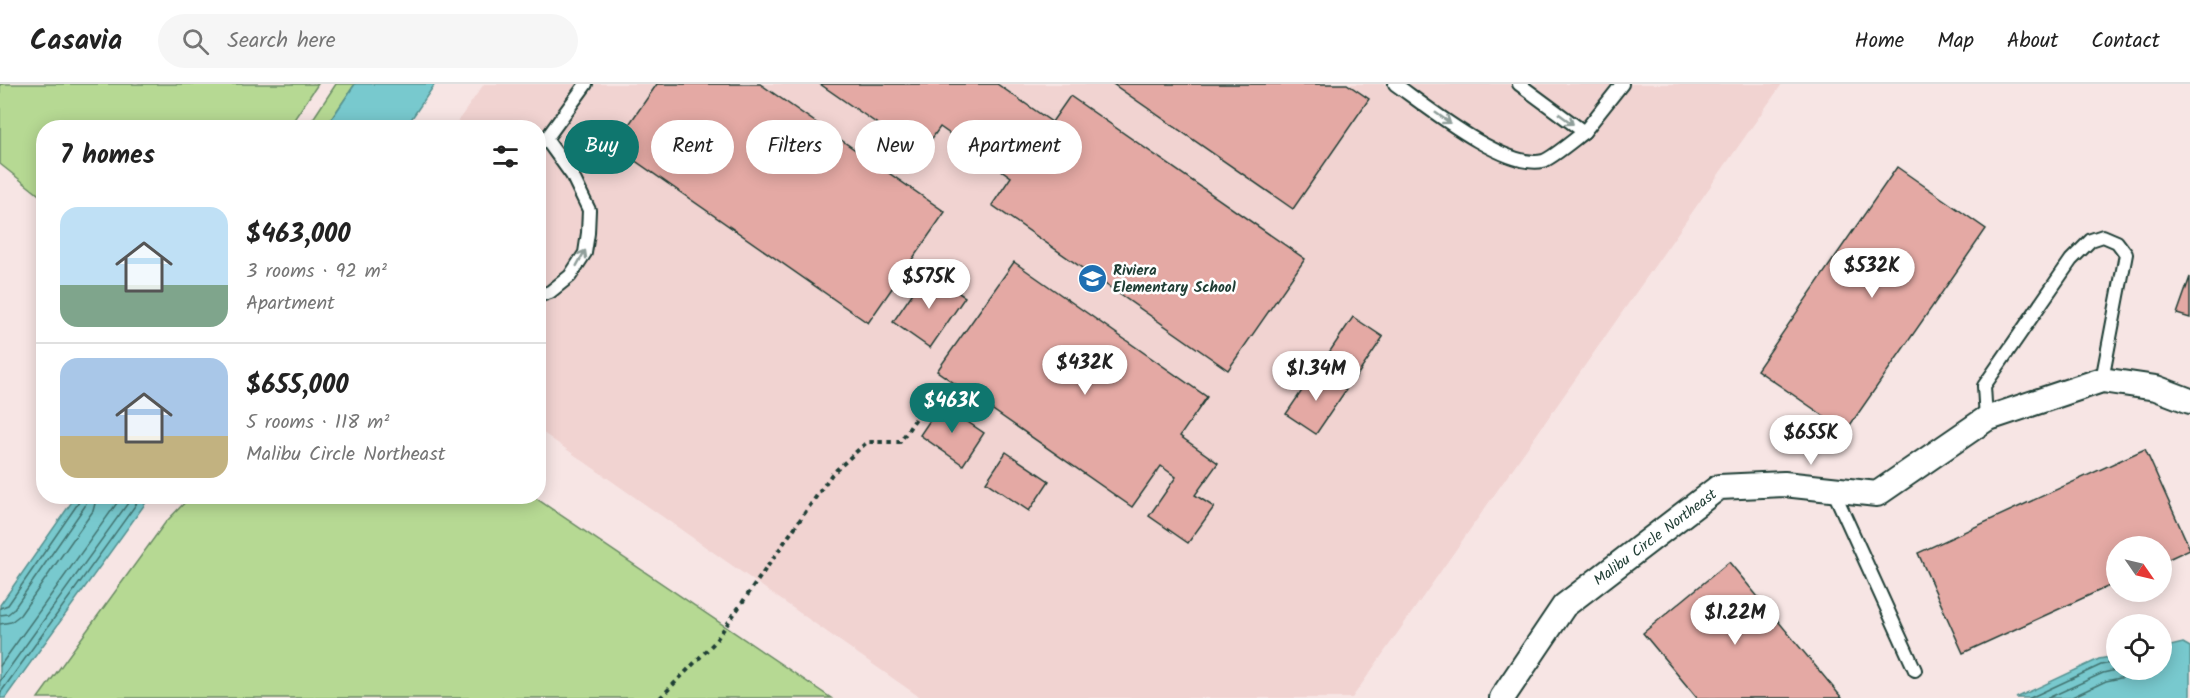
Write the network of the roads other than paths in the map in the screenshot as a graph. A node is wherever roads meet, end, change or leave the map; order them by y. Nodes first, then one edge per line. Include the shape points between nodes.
1 (586, 84) edge
2 (1395, 84) edge
3 (1519, 84) edge
4 (1622, 84) edge
5 (1584, 132) junction
6 (546, 136) edge
7 (546, 146) edge
8 (546, 293) edge
9 (2102, 380) junction
10 (2190, 401) edge
11 (1986, 419) junction
12 (1833, 490) junction
13 (1915, 669) dead end
14 (1503, 698) edge

1 - 6 lane
2 -> 5 lane via 1470,137 1518,161 1544,161
3 -> 5 lane
4 - 5 lane
8 -> 7 lane via 570,276 585,253 588,233 588,210 572,175
9 - 10 street, Malibu Circle Northeast via 2156,388
9 - 11 street, Malibu Circle Northeast
9 - 11 lane via 2126,254 2116,242 2103,236 2091,240 2071,260 1984,386
11 - 12 street, Malibu Circle Northeast via 1877,495
12 - 13 lane
12 - 14 street, Malibu Circle Northeast via 1784,484 1719,487 1564,606

